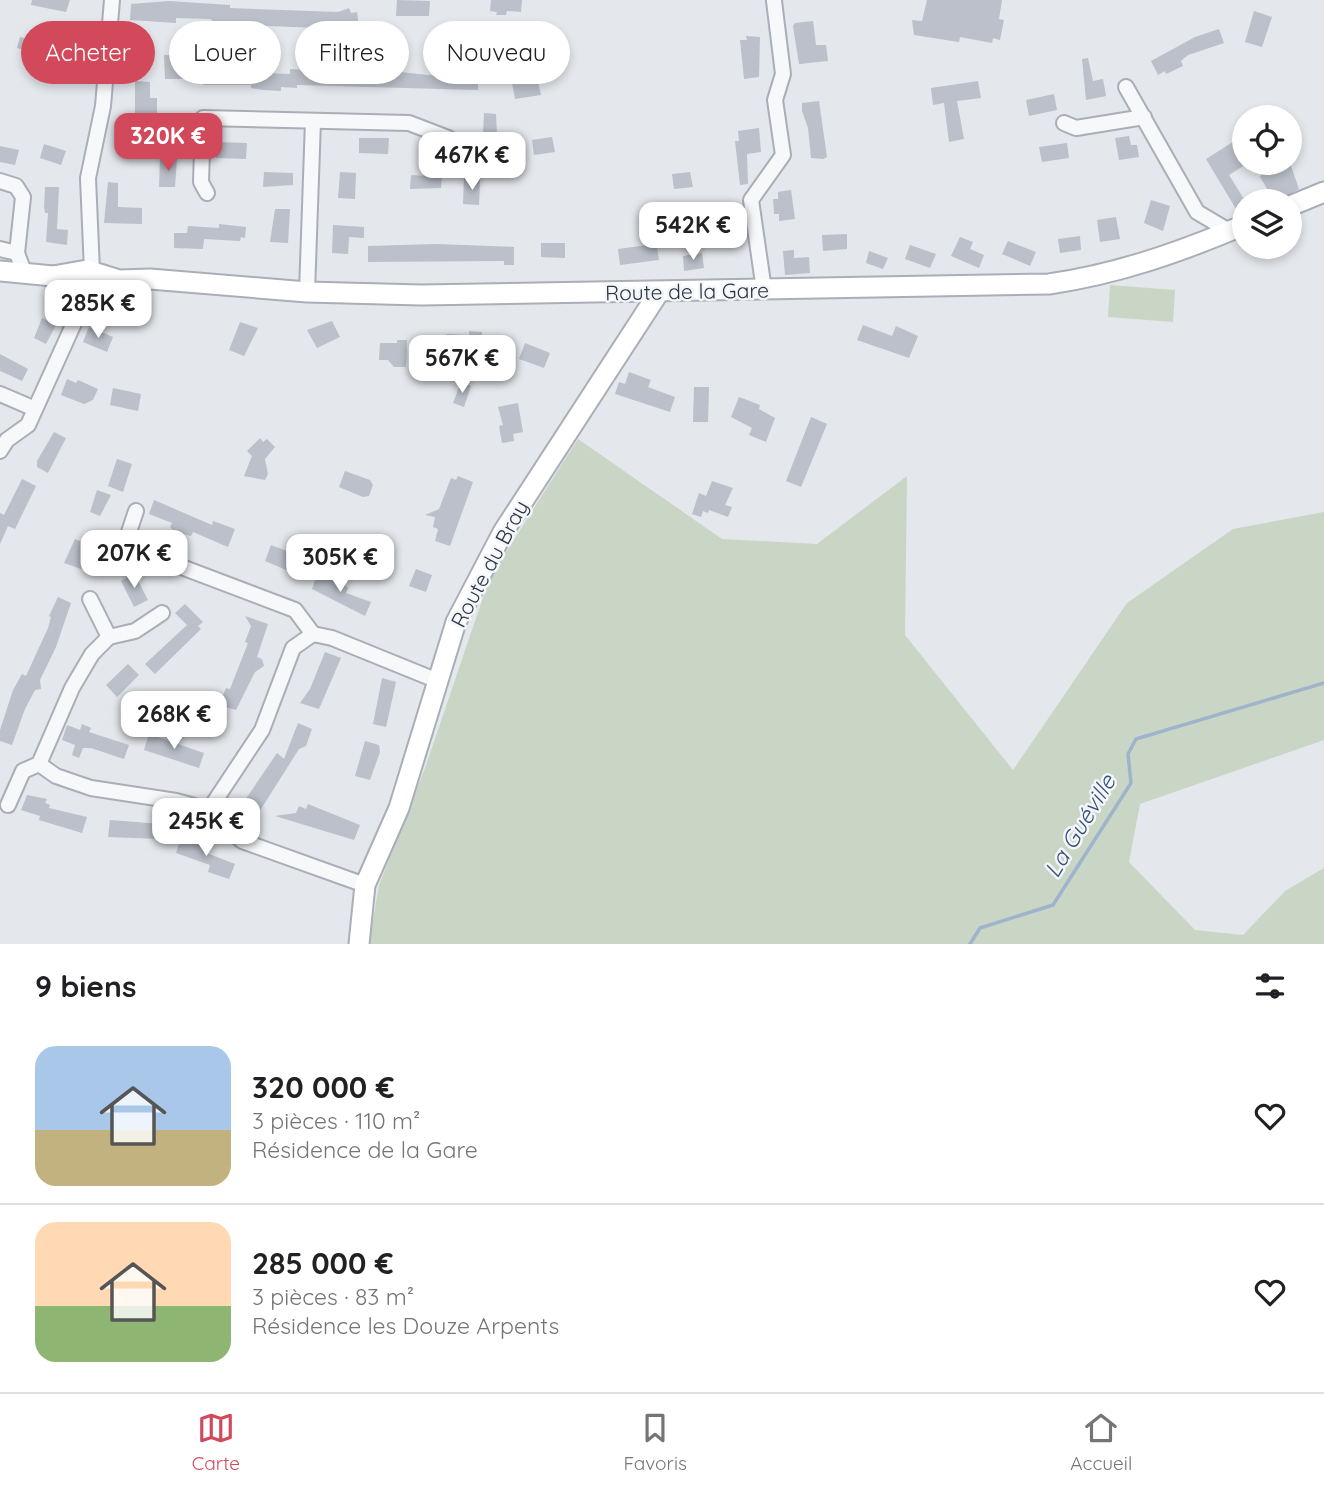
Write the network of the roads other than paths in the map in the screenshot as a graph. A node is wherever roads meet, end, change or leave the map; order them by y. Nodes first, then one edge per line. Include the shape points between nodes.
1 (112, 0) edge
2 (774, 1) edge
3 (1126, 87) dead end
4 (1144, 117) junction
5 (313, 121) junction
6 (1064, 123) dead end
7 (448, 138) dead end
8 (0, 181) edge
9 (1324, 192) edge
10 (207, 193) dead end
11 (1302, 201) edge
12 (1232, 226) edge
13 (1232, 230) edge
14 (0, 249) edge
15 (17, 253) junction
16 (0, 271) edge
17 (24, 272) junction
18 (87, 280) junction
19 (764, 290) junction
20 (306, 292) junction
21 (659, 292) junction
22 (0, 394) edge
23 (34, 409) junction
24 (0, 450) edge
25 (136, 511) dead end
26 (90, 599) dead end
27 (162, 613) dead end
28 (313, 634) junction
29 (109, 637) junction
30 (438, 681) junction
31 (39, 764) junction
32 (8, 805) dead end
33 (209, 810) junction
34 (365, 885) junction
35 (359, 944) edge

1 - 18 street via 103,106 88,178
2 - 19 street via 783,74 775,100 783,155 751,200
3 - 4 street
4 - 6 street via 1076,128
4 - 12 street via 1197,212
5 - 7 street via 409,123
5 - 10 street via 204,118 201,182
5 - 20 street
8 - 15 street via 16,186 23,197
9 - 11 street
13 - 19 street, Route de la Gare via 1143,265 1049,284
14 - 15 street
15 - 17 street
16 - 17 street
17 - 18 street
18 - 20 street, Route de la Gare via 150,279
18 - 23 street via 80,309
19 - 21 street, Route de la Gare
20 - 21 street, Route de la Gare
21 - 30 street, Route du Bray via 503,532 456,622
22 - 23 street
23 - 24 street via 24,430
25 - 28 street via 128,535 134,549 295,610
26 - 29 street
27 - 29 street via 135,631
28 - 30 street
28 - 33 street via 293,648 261,730
29 - 31 street via 92,654 72,688
30 - 34 street, Route du Bray via 399,808
31 - 32 street via 23,771
31 - 33 street via 56,776 91,788 176,800
33 - 34 street via 242,841
34 - 35 street, Route du Bray

